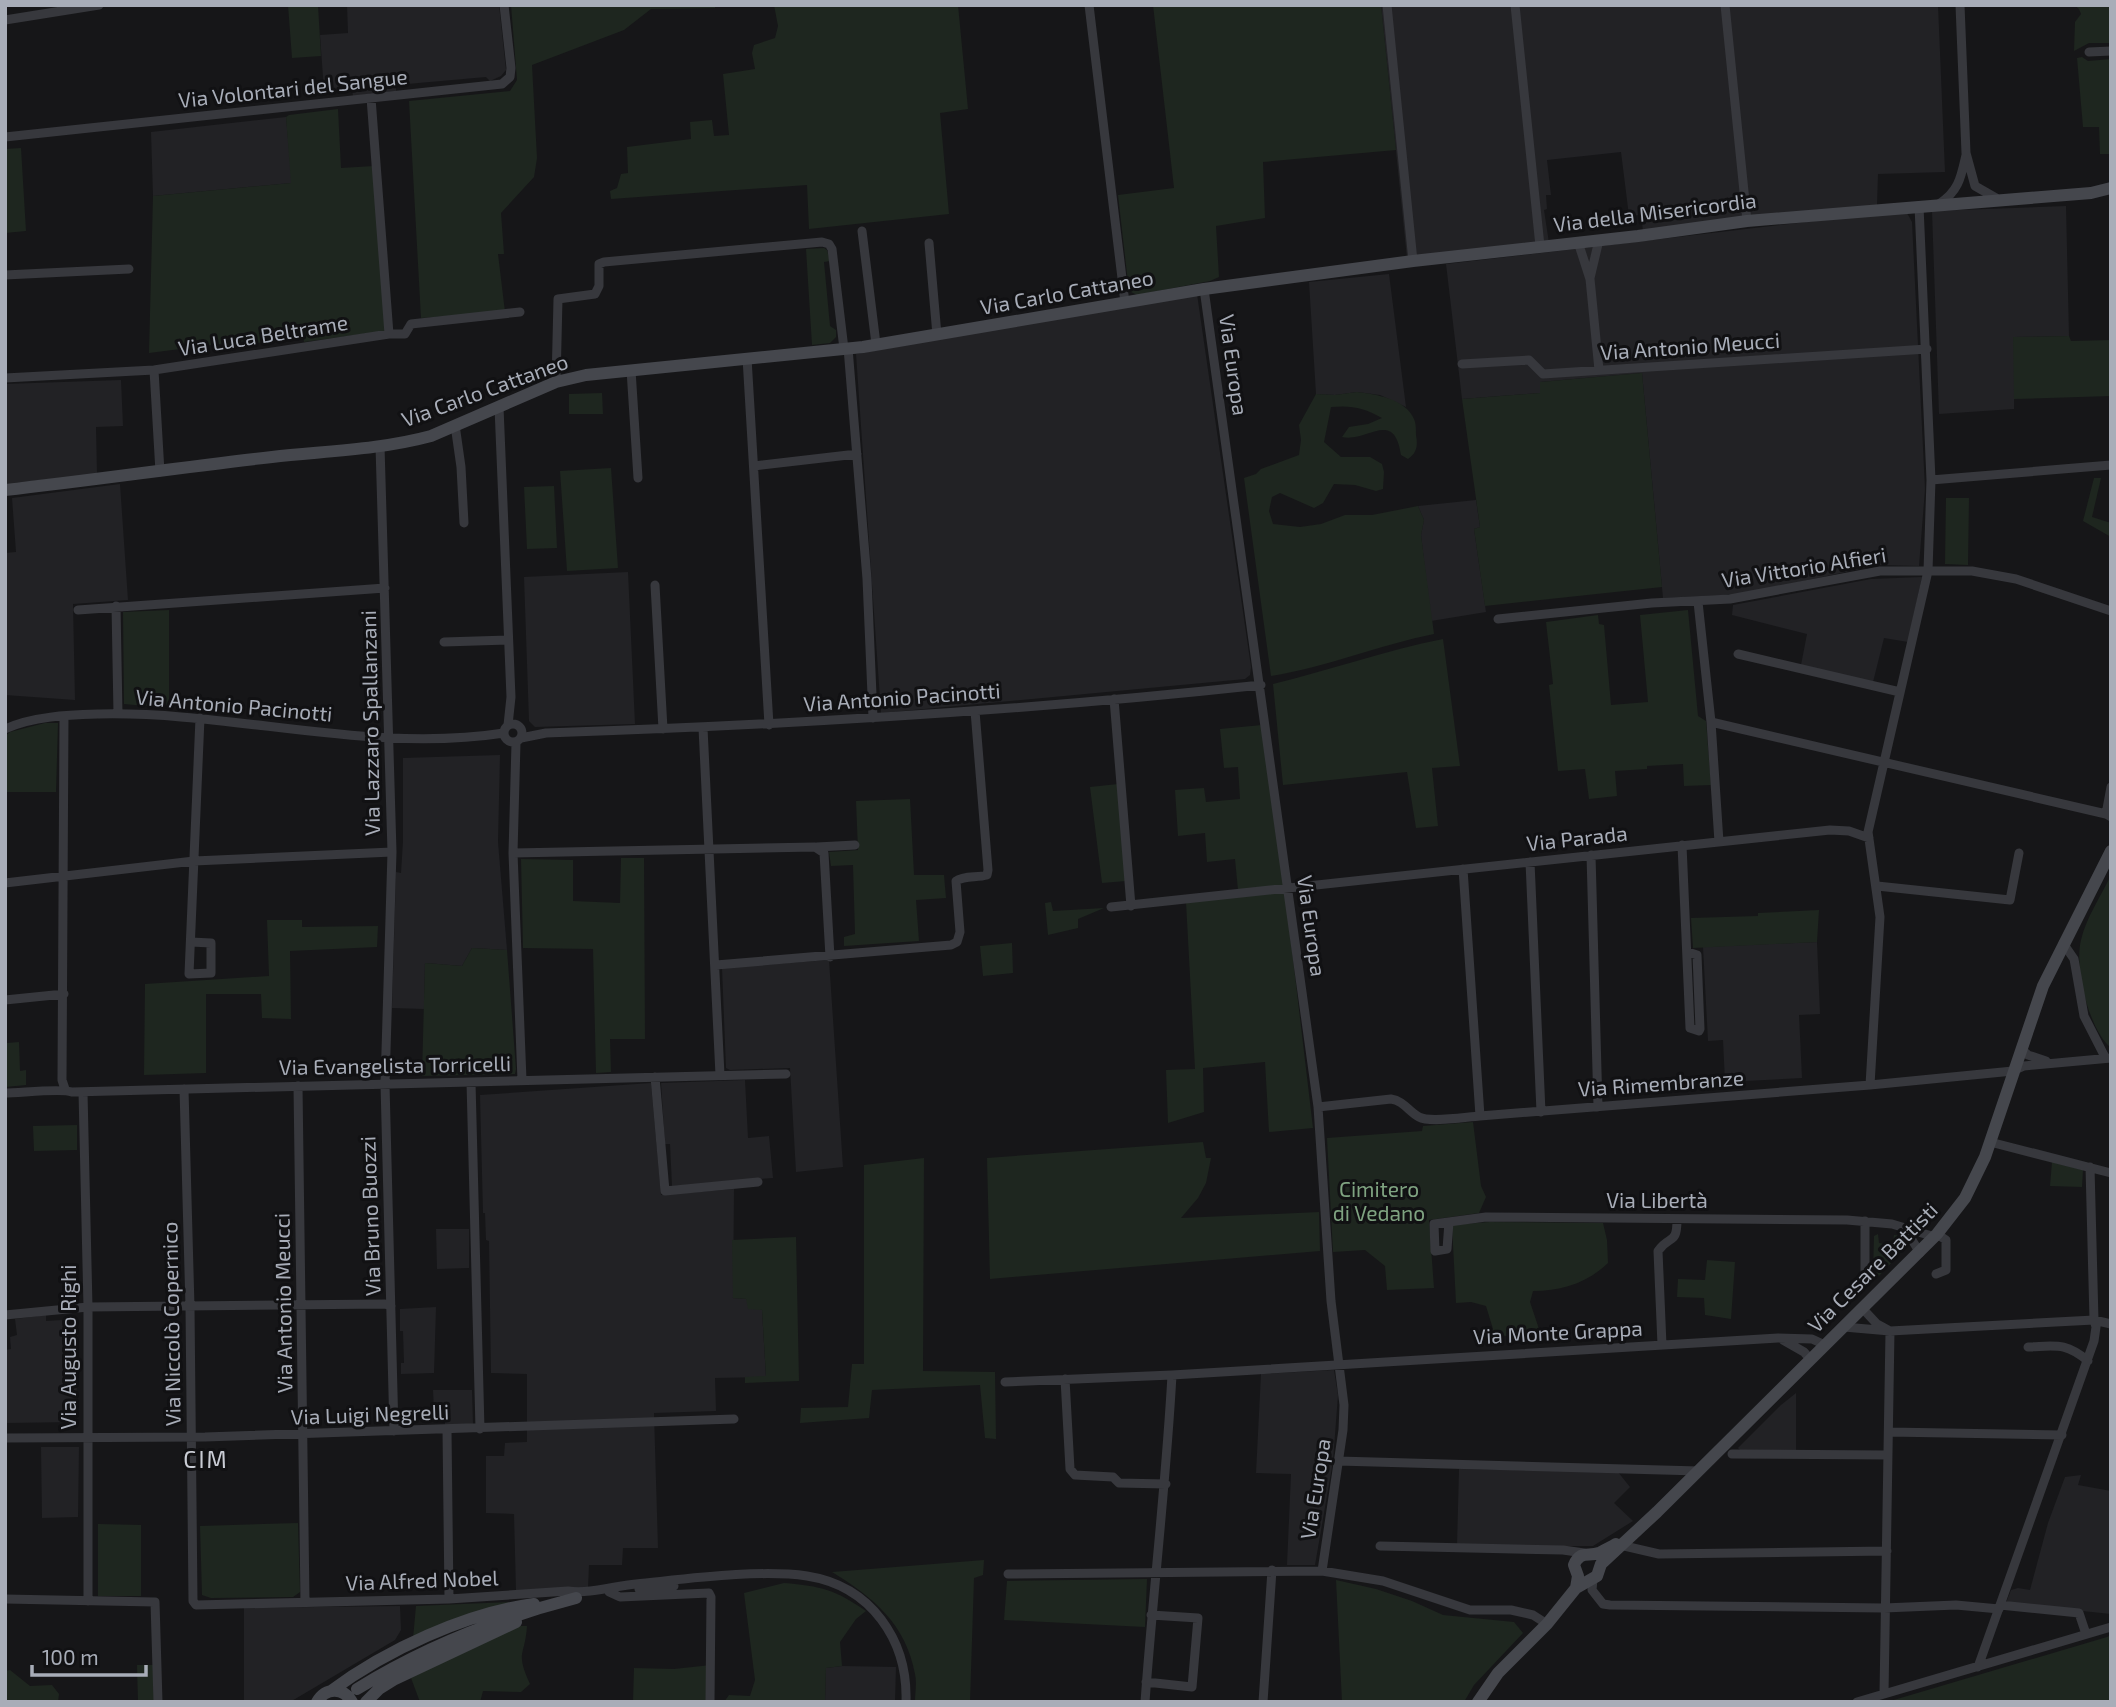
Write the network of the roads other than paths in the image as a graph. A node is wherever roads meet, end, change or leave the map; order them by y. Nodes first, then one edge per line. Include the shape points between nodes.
1 (99, 5) edge
2 (504, 5) edge
3 (1089, 5) edge
4 (1387, 5) edge
5 (1515, 5) edge
6 (1725, 5) edge
7 (1960, 5) edge
8 (60, 8) edge
9 (5, 20) edge
10 (2111, 51) edge
11 (2089, 52) dead end
12 (371, 98) junction
13 (5, 137) edge
14 (1966, 153) junction
15 (1972, 177) junction
16 (1961, 179) junction
17 (2111, 188) edge
18 (2001, 200) junction
19 (1968, 202) junction
20 (1939, 204) junction
21 (1919, 206) junction
22 (1747, 221) junction
23 (862, 231) dead end
24 (1599, 240) junction
25 (1578, 242) junction
26 (929, 243) dead end
27 (1540, 246) junction
28 (1413, 261) junction
29 (129, 269) dead end
30 (5, 275) edge
31 (1590, 279) junction
32 (1204, 289) junction
33 (1125, 303) junction
34 (520, 312) dead end
35 (389, 334) junction
36 (937, 335) junction
37 (876, 344) junction
38 (846, 348) junction
39 (1927, 349) junction
40 (747, 358) junction
41 (1462, 364) dead end
42 (154, 370) junction
43 (631, 370) junction
44 (1599, 370) junction
45 (5, 379) edge
46 (556, 382) junction
47 (499, 407) junction
48 (455, 425) junction
49 (380, 446) junction
50 (857, 454) junction
51 (2111, 465) edge
52 (754, 466) junction
53 (160, 472) junction
54 (638, 478) dead end
55 (1931, 480) junction
56 (5, 490) edge
57 (464, 523) dead end
58 (1928, 570) junction
59 (655, 584) dead end
60 (385, 588) junction
61 (1698, 602) junction
62 (116, 606) junction
63 (78, 610) dead end
64 (2111, 611) edge
65 (1499, 619) dead end
66 (508, 639) junction
67 (444, 642) dead end
68 (1738, 654) dead end
69 (1261, 685) junction
70 (1900, 692) junction
71 (1114, 699) junction
72 (975, 711) junction
73 (118, 714) junction
74 (64, 716) junction
75 (200, 718) junction
76 (873, 718) junction
77 (1711, 722) junction
78 (769, 725) junction
79 (703, 728) junction
80 (5, 729) edge
81 (663, 729) junction
82 (515, 732) junction
83 (389, 738) junction
84 (1883, 762) junction
85 (2111, 787) edge
86 (2108, 815) edge
87 (1869, 838) junction
88 (1719, 842) junction
89 (855, 845) dead end
90 (1682, 845) junction
91 (815, 847) junction
92 (708, 850) junction
93 (2111, 850) edge
94 (392, 852) junction
95 (513, 853) junction
96 (2019, 853) dead end
97 (1591, 855) junction
98 (194, 861) junction
99 (1530, 862) junction
100 (1463, 869) junction
101 (63, 877) junction
102 (5, 883) edge
103 (1877, 886) junction
104 (1288, 888) junction
105 (1131, 906) junction
106 (1111, 907) dead end
107 (191, 942) dead end
108 (2063, 943) junction
109 (1688, 953) junction
110 (830, 957) junction
111 (716, 965) junction
112 (64, 994) junction
113 (387, 999) joint
114 (5, 1000) edge
115 (2021, 1049) junction
116 (2108, 1058) edge
117 (2051, 1063) junction
118 (2013, 1071) junction
119 (786, 1074) dead end
120 (720, 1075) junction
121 (655, 1077) junction
122 (522, 1080) junction
123 (471, 1082) junction
124 (385, 1084) junction
125 (1870, 1085) junction
126 (298, 1086) junction
127 (65, 1089) junction
128 (184, 1089) junction
129 (83, 1092) junction
130 (5, 1093) edge
131 (1318, 1107) junction
132 (1598, 1107) junction
133 (1541, 1112) junction
134 (1479, 1116) junction
135 (1990, 1142) junction
136 (2090, 1167) junction
137 (2111, 1173) edge
138 (758, 1182) dead end
139 (1677, 1219) junction
140 (1865, 1221) junction
141 (1449, 1222) dead end
142 (1892, 1224) junction
143 (1936, 1235) junction
144 (1920, 1253) junction
145 (1936, 1274) dead end
146 (1865, 1275) dead end
147 (301, 1306) junction
148 (391, 1306) junction
149 (88, 1307) junction
150 (190, 1307) junction
151 (1863, 1309) junction
152 (5, 1315) edge
153 (2094, 1320) junction
154 (2111, 1324) edge
155 (1844, 1327) junction
156 (1890, 1331) junction
157 (1778, 1338) junction
158 (1662, 1345) junction
159 (1825, 1345) junction
160 (2028, 1347) dead end
161 (1810, 1359) junction
162 (2088, 1361) junction
163 (1339, 1363) junction
164 (1172, 1375) junction
165 (1065, 1379) junction
166 (1005, 1382) dead end
167 (734, 1419) dead end
168 (480, 1429) junction
169 (447, 1430) junction
170 (394, 1431) junction
171 (1889, 1432) junction
172 (2062, 1434) junction
173 (304, 1435) junction
174 (87, 1437) junction
175 (5, 1438) edge
176 (192, 1438) junction
177 (1732, 1454) dead end
178 (1888, 1455) junction
179 (1338, 1461) junction
180 (1699, 1471) junction
181 (1166, 1485) junction
182 (1623, 1542) junction
183 (1380, 1546) dead end
184 (1563, 1550) junction
185 (1887, 1551) junction
186 (1593, 1557) junction
187 (1272, 1570) junction
188 (1322, 1571) junction
189 (1155, 1572) junction
190 (1009, 1574) dead end
191 (1584, 1580) junction
192 (654, 1585) junction
193 (609, 1592) junction
194 (577, 1595) junction
195 (5, 1599) edge
196 (449, 1599) junction
197 (88, 1601) junction
198 (193, 1601) joint
199 (305, 1602) junction
200 (541, 1603) junction
201 (1999, 1607) junction
202 (1884, 1608) junction
203 (1152, 1615) junction
204 (494, 1622) junction
205 (1546, 1624) junction
206 (2110, 1628) edge
207 (2086, 1634) junction
208 (1978, 1667) junction
209 (1146, 1682) junction
210 (331, 1691) junction
211 (1884, 1694) junction
212 (355, 1695) edge
213 (316, 1701) edge
214 (159, 1702) edge
215 (366, 1702) edge
216 (709, 1702) edge
217 (906, 1702) edge
218 (1145, 1702) edge
219 (1263, 1702) edge
220 (1478, 1702) edge
221 (1857, 1702) edge

1 - 8 street
2 - 12 street, Via Volontari del Sangue via 511,68 510,77 502,84
3 - 33 street
4 - 28 street
5 - 27 street
6 - 22 street
7 - 14 street
8 - 9 street
10 - 11 street
12 - 13 street, Via Volontari del Sangue
12 - 35 street
14 - 15 street
14 - 16 street
15 - 18 street via 1975,186
15 - 19 street
16 - 19 street
16 - 20 street via 1951,196
17 - 18 street, Via della Misericordia
18 - 19 street, Via della Misericordia
19 - 20 street, Via della Misericordia
20 - 21 street, Via della Misericordia
21 - 22 street, Via della Misericordia
21 - 39 street
22 - 24 street, Via della Misericordia
23 - 37 street
24 - 25 street, Via della Misericordia
24 - 31 street
25 - 27 street, Via della Misericordia
25 - 31 street
26 - 36 street
27 - 28 street, Via della Misericordia
28 - 32 street, Via della Misericordia
29 - 30 street
31 - 44 street
32 - 33 street, Via Carlo Cattaneo
32 - 69 street, Via Europa
33 - 36 street, Via Carlo Cattaneo
34 - 35 street, Via Luca Beltrame via 411,324 405,334
35 - 42 street, Via Luca Beltrame
36 - 37 street, Via Carlo Cattaneo
37 - 38 street, Via Carlo Cattaneo
38 - 40 street, Via Carlo Cattaneo
38 - 46 street via 829,244 599,264 595,294 558,299
38 - 50 street
39 - 44 street, Via Antonio Meucci
39 - 55 street
40 - 43 street, Via Carlo Cattaneo
40 - 52 street
41 - 44 street, Via Antonio Meucci via 1529,360 1544,374
42 - 45 street, Via Luca Beltrame
42 - 53 street
43 - 46 street, Via Carlo Cattaneo
43 - 54 street
46 - 47 street, Via Carlo Cattaneo
47 - 48 street, Via Carlo Cattaneo
47 - 66 street
48 - 49 street, Via Carlo Cattaneo via 431,436
48 - 57 street
49 - 53 street, Via Carlo Cattaneo
49 - 60 street, Via Lazzaro Spallanzani
50 - 52 street
50 - 76 street
51 - 55 street
52 - 78 street
53 - 56 street, Via Carlo Cattaneo
55 - 58 street
58 - 61 street, Via Vittorio Alfieri via 1880,571
58 - 64 street, Via Vittorio Alfieri via 2016,579
58 - 70 street
59 - 81 street
60 - 62 street
60 - 83 street, Via Lazzaro Spallanzani
61 - 65 street, Via Vittorio Alfieri
61 - 77 street
62 - 63 street
62 - 73 street
66 - 67 street
66 - 82 street
68 - 70 street
69 - 71 street, Via Antonio Pacinotti
69 - 104 street, Via Europa
70 - 84 street
71 - 72 street, Via Antonio Pacinotti
71 - 105 street
72 - 76 street, Via Antonio Pacinotti
72 - 110 street via 987,875 956,881 957,942
73 - 74 street, Via Antonio Pacinotti
73 - 75 street, Via Antonio Pacinotti
74 - 80 street, Via Antonio Pacinotti
74 - 101 street
75 - 83 street, Via Antonio Pacinotti
75 - 98 street
76 - 78 street, Via Antonio Pacinotti
77 - 84 street
77 - 88 street
78 - 79 street, Via Antonio Pacinotti
79 - 81 street, Via Antonio Pacinotti
79 - 92 street
81 - 82 street, Via Antonio Pacinotti
82 - 83 street, Via Antonio Pacinotti
82 - 95 street
83 - 94 street, Via Lazzaro Spallanzani
84 - 86 street
84 - 87 street
85 - 86 street
87 - 88 street, Via Parada via 1830,830
87 - 103 street
88 - 90 street, Via Parada
89 - 91 street
90 - 97 street, Via Parada
90 - 109 street
91 - 92 street
91 - 110 street via 824,853
92 - 95 street
92 - 111 street
93 - 108 street, Via Cesare Battisti
94 - 98 street
94 - 113 street, Via Lazzaro Spallanzani
95 - 122 street
96 - 103 street via 2010,900
97 - 99 street, Via Parada
97 - 132 street
98 - 101 street
98 - 107 street
99 - 100 street, Via Parada
99 - 133 street
100 - 104 street, Via Parada
100 - 134 street
101 - 102 street
101 - 112 street
103 - 125 street via 1880,917
104 - 105 street, Via Parada
104 - 131 street, Via Europa
105 - 106 street, Via Parada
108 - 115 street, Via Cesare Battisti
108 - 116 street via 2074,958 2084,1016
109 - 109 street via 1690,1028 1699,1031 1697,955
110 - 111 street
111 - 120 street
112 - 114 street
112 - 127 street
113 - 124 street, Via Bruno Buozzi
115 - 117 street
115 - 118 street, Via Cesare Battisti
116 - 117 street, Via Rimembranze
117 - 118 street, Via Rimembranze
118 - 125 street, Via Rimembranze
118 - 135 street, Via Cesare Battisti
119 - 120 street, Via Evangelista Torricelli
120 - 121 street, Via Evangelista Torricelli
121 - 122 street, Via Evangelista Torricelli
121 - 138 street via 665,1191
122 - 123 street, Via Evangelista Torricelli
123 - 124 street, Via Evangelista Torricelli
123 - 168 street
124 - 126 street, Via Evangelista Torricelli
124 - 148 street, Via Bruno Buozzi
125 - 132 street, Via Rimembranze
126 - 128 street, Via Evangelista Torricelli
126 - 147 street, Via Antonio Meucci
127 - 129 street, Via Evangelista Torricelli
127 - 130 street, Via Evangelista Torricelli
128 - 129 street, Via Evangelista Torricelli
128 - 150 street, Via Niccolò Copernico
129 - 149 street, Via Augusto Righi
131 - 134 street, Via Rimembranze via 1391,1099 1424,1119
131 - 163 street, Via Europa
132 - 133 street, Via Rimembranze
133 - 134 street, Via Rimembranze
135 - 136 street
135 - 143 street, Via Cesare Battisti via 1974,1183
136 - 137 street
136 - 153 street
139 - 140 street, Via Libertà
139 - 141 street, Via Libertà via 1486,1217
139 - 158 street via 1673,1241 1658,1251
140 - 142 street, Via Libertà
140 - 146 street
142 - 143 street, Via Libertà
142 - 144 street via 1906,1230
143 - 144 street, Via Cesare Battisti
143 - 145 street via 1946,1240 1947,1253 1946,1270
144 - 151 street, Via Cesare Battisti
147 - 148 street
147 - 150 street
147 - 173 street, Via Antonio Meucci
148 - 170 street, Via Bruno Buozzi
149 - 150 street
149 - 152 street
149 - 174 street, Via Augusto Righi
150 - 176 street, Via Niccolò Copernico
151 - 155 street, Via Cesare Battisti
151 - 156 street
153 - 154 street
153 - 156 street
153 - 162 street
155 - 156 street
155 - 159 street, Via Cesare Battisti
156 - 171 street
157 - 158 street, Via Monte Grappa
157 - 159 street, Via Monte Grappa via 1812,1339
157 - 161 street
158 - 163 street, Via Monte Grappa
159 - 161 street, Via Cesare Battisti
160 - 162 street via 2061,1345
161 - 180 street, Via Cesare Battisti
162 - 172 street
163 - 164 street, Via Monte Grappa
163 - 179 street, Via Europa via 1344,1405
164 - 165 street, Via Monte Grappa
164 - 181 street
165 - 166 street, Via Monte Grappa
165 - 181 street via 1070,1469 1075,1475
167 - 168 street, Via Luigi Negrelli
168 - 169 street, Via Luigi Negrelli
169 - 170 street, Via Luigi Negrelli
169 - 196 street
170 - 173 street, Via Luigi Negrelli
171 - 172 street
171 - 178 street
172 - 201 street
173 - 176 street, Via Luigi Negrelli
173 - 199 street, Via Antonio Meucci
174 - 175 street, Via Luigi Negrelli
174 - 176 street, Via Luigi Negrelli
174 - 197 street, Via Augusto Righi
176 - 198 street, Via Niccolò Copernico
177 - 178 street
178 - 185 street
179 - 180 street
179 - 188 street, Via Europa
180 - 182 street, Via Cesare Battisti
181 - 189 street
182 - 185 street via 1659,1554
182 - 186 street, Via Cesare Battisti
183 - 184 street
184 - 186 street
184 - 191 street
185 - 202 street
186 - 191 street, Via Cesare Battisti via 1600,1573
186 - 191 street, Via Cesare Battisti via 1577,1558
187 - 188 street
187 - 189 street
187 - 219 street
188 - 205 street via 1383,1581 1470,1609 1533,1615
189 - 190 street
189 - 203 street
191 - 202 street via 1603,1604 1610,1605
191 - 205 street, Via Cesare Battisti
192 - 193 street, Via Alfred Nobel
192 - 194 street, Via Alfred Nobel
192 - 217 street via 806,1576 853,1593 895,1638 907,1681
193 - 194 street, Via Alfred Nobel
193 - 216 street, Via Alfred Nobel via 620,1598 705,1592 712,1597
194 - 196 street, Via Alfred Nobel via 568,1591
194 - 200 street
194 - 204 street
194 - 215 street via 385,1684
195 - 197 street
196 - 199 street, Via Alfred Nobel
197 - 214 street via 155,1602
198 - 199 street, Via Alfred Nobel via 196,1605
200 - 204 street
200 - 210 street via 452,1625
201 - 202 street
201 - 207 street via 2079,1613
201 - 208 street
202 - 211 street
203 - 209 street
203 - 209 street via 1198,1618 1192,1687
204 - 212 street via 400,1663
205 - 220 street, Via Cesare Battisti via 1498,1673
206 - 207 street
207 - 208 street
208 - 211 street
209 - 218 street
210 - 212 street
210 - 213 street
211 - 221 street

